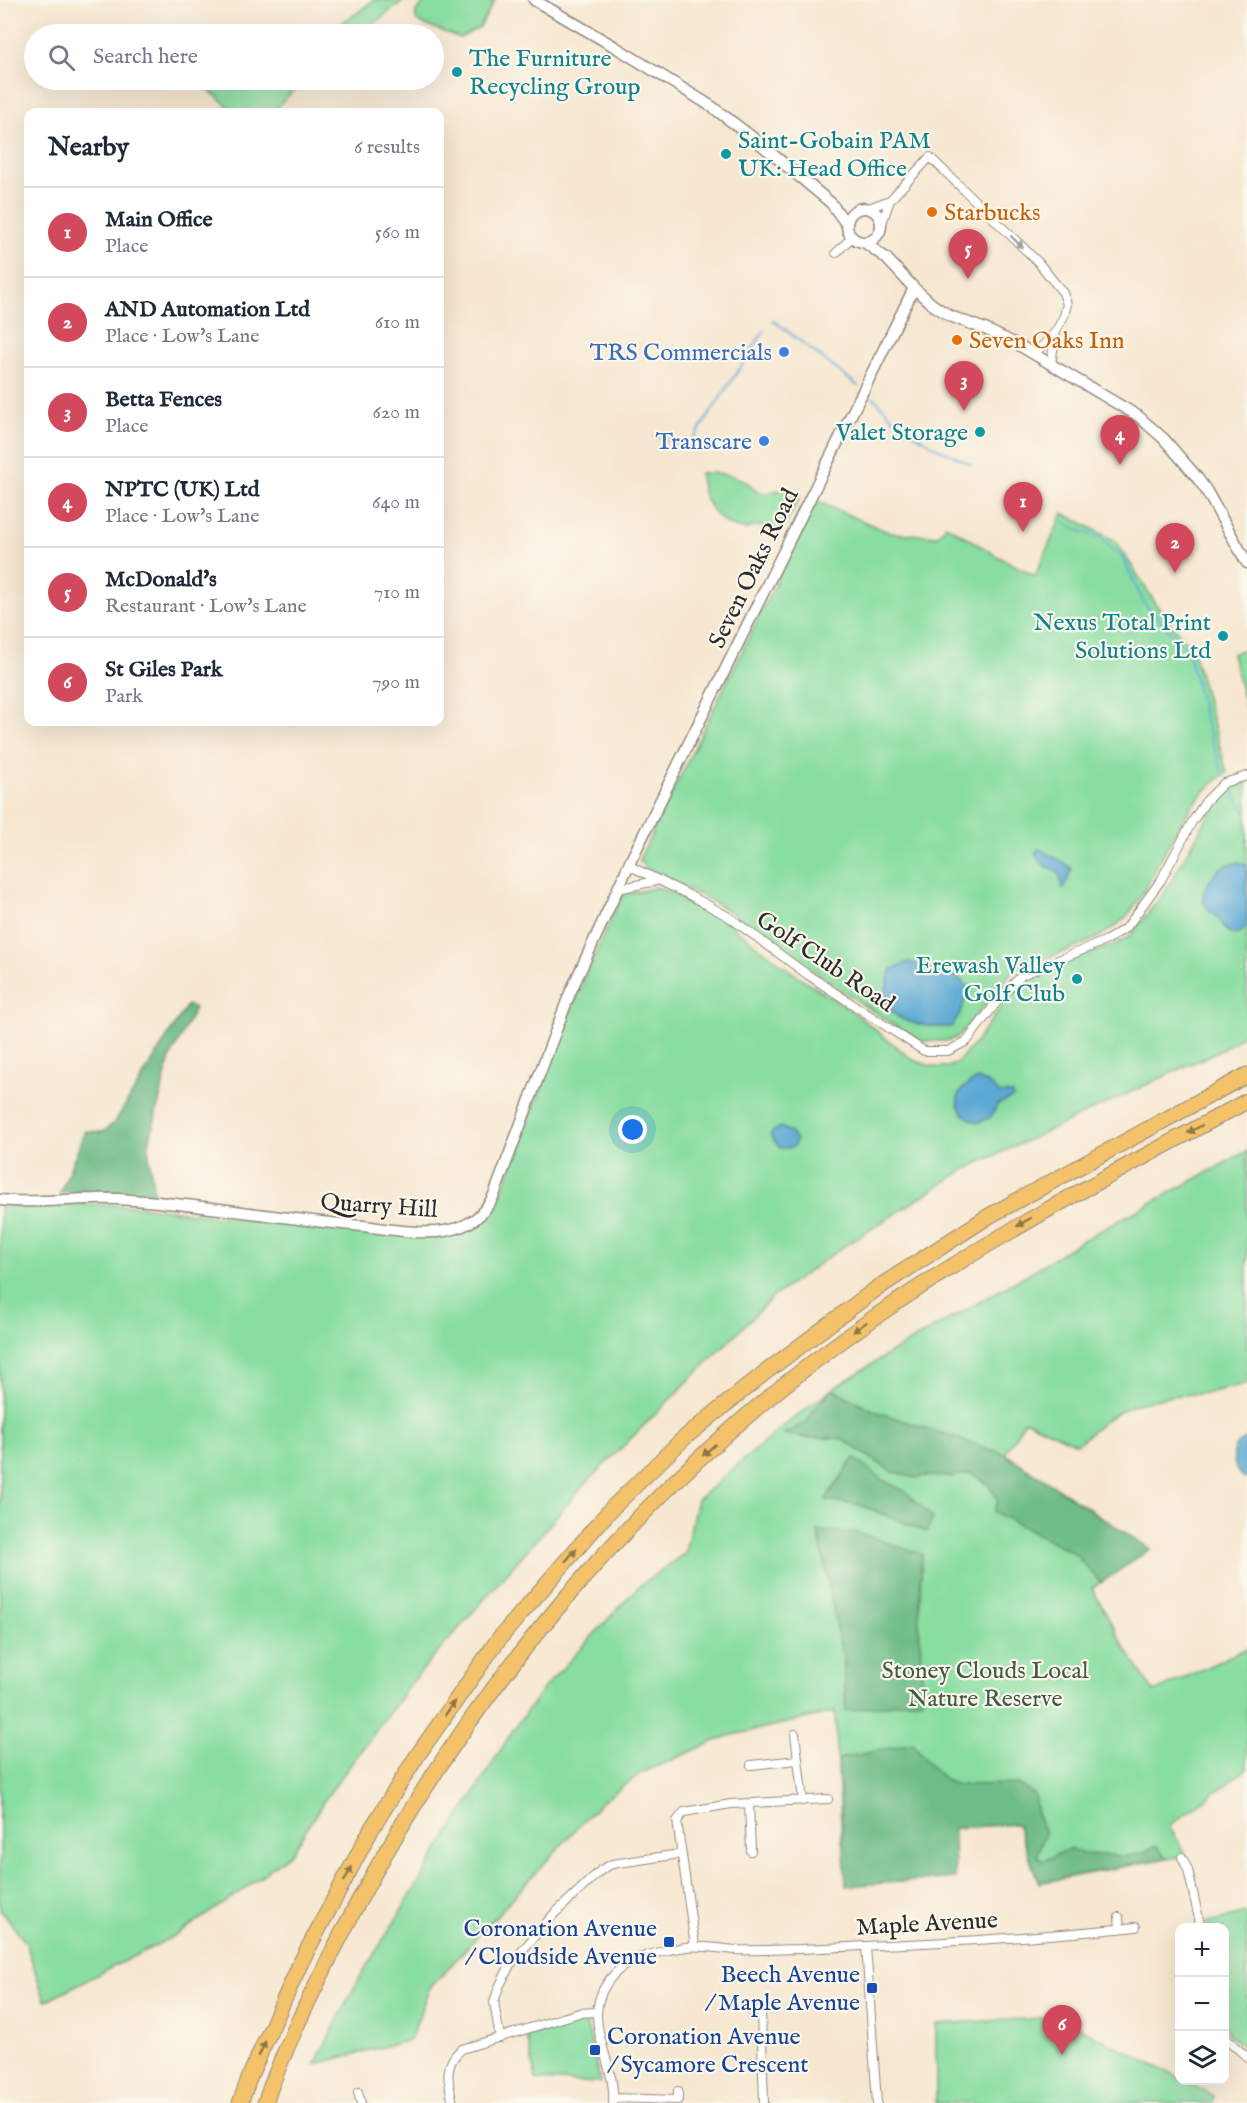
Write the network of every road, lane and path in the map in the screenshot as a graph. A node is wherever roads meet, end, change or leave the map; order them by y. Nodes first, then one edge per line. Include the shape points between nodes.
1 (534, 0) edge
2 (890, 200) junction
3 (831, 203) junction
4 (869, 208) junction
5 (854, 210) junction
6 (847, 225) junction
7 (880, 228) junction
8 (852, 237) junction
9 (864, 242) junction
10 (836, 253) dead end
11 (886, 258) junction
12 (914, 288) junction
13 (1056, 331) junction
14 (1035, 354) junction
15 (1051, 364) junction
16 (1247, 563) edge
17 (1247, 776) edge
18 (628, 865) junction
19 (660, 880) junction
20 (618, 889) junction
21 (1247, 1075) edge
22 (1247, 1101) edge
23 (0, 1200) edge
24 (795, 1734) dead end
25 (798, 1760) junction
26 (751, 1765) dead end
27 (828, 1799) dead end
28 (803, 1801) junction
29 (749, 1804) junction
30 (751, 1851) dead end
31 (680, 1854) junction
32 (1182, 1857) dead end
33 (1119, 1917) dead end
34 (1201, 1923) edge
35 (1136, 1927) dead end
36 (1120, 1929) junction
37 (695, 1946) junction
38 (866, 1946) junction
39 (751, 2011) dead end
40 (597, 2013) junction
41 (500, 2038) junction
42 (1229, 2041) edge
43 (1247, 2057) edge
44 (678, 2091) dead end
45 (358, 2092) dead end
46 (613, 2100) edge
47 (240, 2103) edge
48 (265, 2103) edge
49 (361, 2103) edge
50 (453, 2103) edge
51 (764, 2103) edge
52 (877, 2103) edge

1 - 3 street via 706,103
2 - 4 street
2 - 7 street
2 -> 13 street via 930,157 1060,288 1067,309
3 - 5 street
3 - 6 street
4 - 5 street
4 - 7 street via 878,213
5 - 6 street
6 - 8 street
7 - 9 street via 873,240
7 - 11 street
8 - 9 street
8 - 10 street
9 - 11 street
11 - 12 street
12 - 14 street via 950,316
12 - 18 street, Seven Oaks Road
13 - 14 street
13 - 15 street
14 - 15 street
15 - 16 street via 1126,408 1164,439 1206,490
17 - 19 street, Golf Club Road via 1224,783 1206,801 1161,880 1127,927 1107,940 1022,975 966,1041 948,1051 924,1051 729,917
18 - 19 street, Golf Club Road
18 - 20 street, Quarry Hill
19 - 20 street
20 - 23 street, Quarry Hill via 570,993 494,1195 473,1222 436,1232 146,1201
47 -> 21 highway via 301,1962 372,1828 498,1640 612,1508 692,1432 876,1288 989,1216
22 -> 48 highway via 1052,1206 876,1316 724,1436 634,1523 496,1684 413,1808 364,1888 305,2007
24 - 25 street
25 - 26 street
25 - 28 street
27 - 28 street
28 - 29 street
29 - 30 street
29 - 31 street via 684,1812 676,1821
31 - 37 street
31 - 41 street via 601,1869 552,1916 510,1965 499,1987 494,2002
32 - 34 street
33 - 36 street
35 - 36 street, Maple Avenue
36 - 38 street, Maple Avenue
37 - 38 street, Maple Avenue via 735,1950
37 - 40 street, Maple Avenue via 647,1955 624,1965 604,1987
38 - 52 street
39 - 51 street via 761,2011
40 - 41 street via 579,2013
40 - 46 street
41 - 50 street via 454,2055 447,2074
42 - 43 street
44 - 46 street via 678,2100
45 - 49 street

